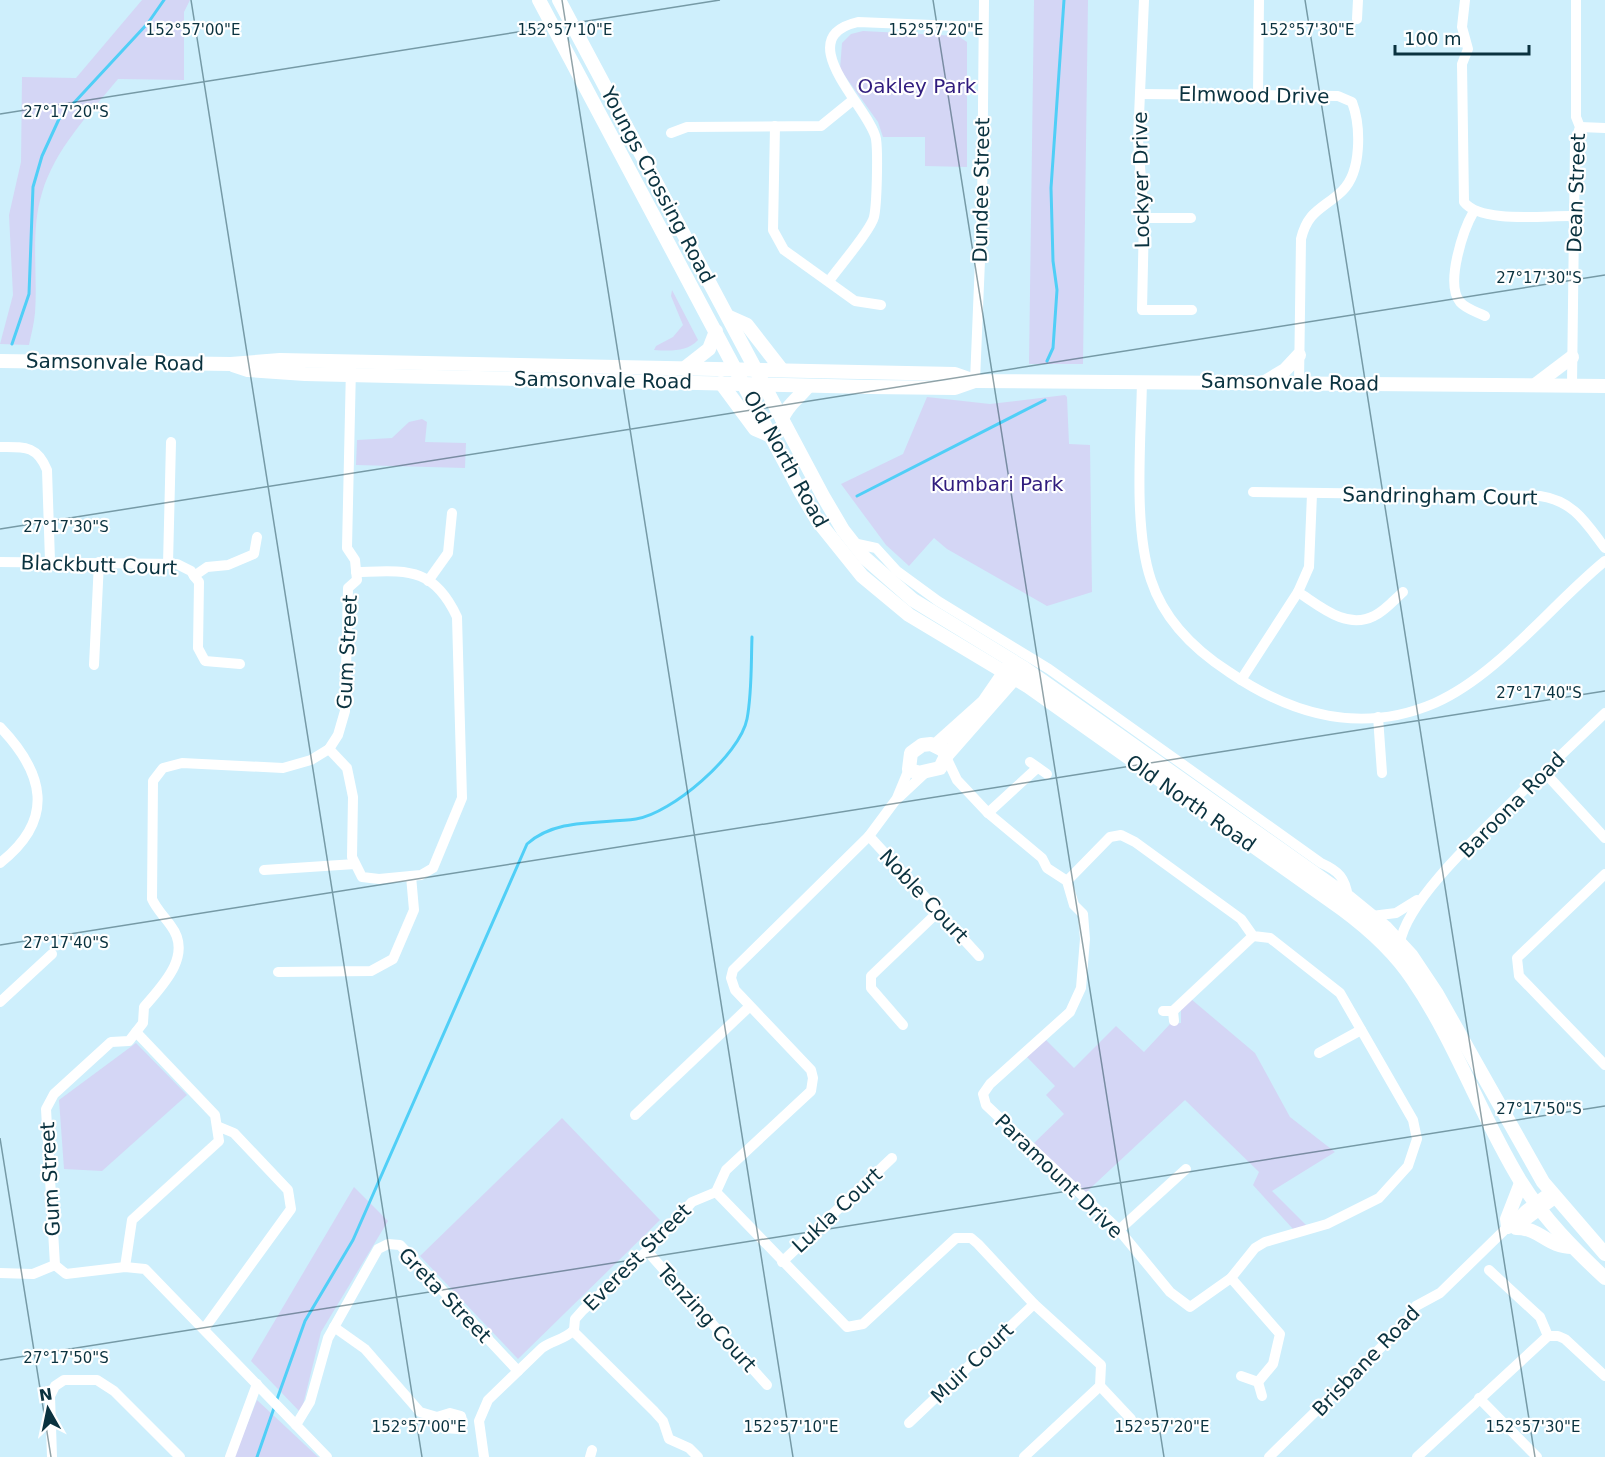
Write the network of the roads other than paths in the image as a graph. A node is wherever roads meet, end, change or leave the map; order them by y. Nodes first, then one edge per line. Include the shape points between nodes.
1 (539, 0) edge
2 (559, 0) edge
3 (984, 0) edge
4 (1144, 0) edge
5 (1259, 0) edge
6 (1358, 0) edge
7 (1465, 0) edge
8 (1576, 0) edge
9 (1358, 19) dead end
10 (981, 27) junction
11 (1140, 94) junction
12 (1258, 95) junction
13 (853, 100) junction
14 (775, 126) junction
15 (1580, 128) junction
16 (1605, 128) edge
17 (671, 133) dead end
18 (1474, 212) junction
19 (1574, 216) junction
20 (1144, 218) junction
21 (1191, 218) dead end
22 (829, 281) junction
23 (881, 304) dead end
24 (1192, 310) dead end
25 (1485, 316) dead end
26 (729, 317) junction
27 (716, 331) junction
28 (1299, 355) junction
29 (1572, 357) junction
30 (0, 361) edge
31 (686, 367) junction
32 (351, 368) junction
33 (737, 369) junction
34 (756, 370) junction
35 (782, 370) junction
36 (975, 381) junction
37 (1142, 381) junction
38 (1265, 382) junction
39 (721, 383) junction
40 (744, 383) junction
41 (1299, 383) junction
42 (764, 384) junction
43 (1535, 385) junction
44 (1572, 385) junction
45 (808, 386) junction
46 (1605, 386) edge
47 (782, 419) junction
48 (771, 436) junction
49 (171, 442) dead end
50 (0, 447) edge
51 (1253, 492) dead end
52 (1312, 494) junction
53 (452, 513) dead end
54 (257, 537) dead end
55 (853, 543) junction
56 (1605, 548) edge
57 (50, 561) junction
58 (1605, 561) edge
59 (0, 562) edge
60 (99, 562) junction
61 (168, 564) junction
62 (356, 572) junction
63 (196, 579) junction
64 (428, 581) junction
65 (1298, 592) junction
66 (1403, 592) dead end
67 (240, 664) dead end
68 (1018, 664) junction
69 (94, 665) dead end
70 (1010, 676) junction
71 (1241, 680) junction
72 (1605, 713) edge
73 (1378, 717) junction
74 (0, 727) edge
75 (936, 745) junction
76 (329, 748) junction
77 (939, 764) junction
78 (1038, 768) dead end
79 (909, 769) junction
80 (1382, 773) dead end
81 (1547, 776) junction
82 (895, 801) junction
83 (988, 813) junction
84 (869, 836) junction
85 (1605, 837) edge
86 (0, 862) edge
87 (356, 864) junction
88 (264, 870) dead end
89 (1605, 874) edge
90 (411, 876) junction
91 (1067, 881) junction
92 (1347, 897) junction
93 (1420, 898) junction
94 (938, 912) junction
95 (1372, 916) junction
96 (1254, 936) junction
97 (1400, 943) junction
98 (52, 954) dead end
99 (980, 956) dead end
100 (278, 972) dead end
101 (0, 1002) edge
102 (749, 1007) junction
103 (1170, 1014) dead end
104 (903, 1025) dead end
105 (1360, 1030) junction
106 (136, 1032) junction
107 (1318, 1054) dead end
108 (1605, 1065) edge
109 (635, 1115) dead end
110 (217, 1126) junction
111 (891, 1158) dead end
112 (1186, 1169) dead end
113 (1521, 1183) junction
114 (716, 1192) junction
115 (1552, 1195) junction
116 (1537, 1206) junction
117 (1512, 1227) junction
118 (1119, 1230) junction
119 (1572, 1247) junction
120 (647, 1251) junction
121 (1605, 1254) edge
122 (782, 1262) junction
123 (55, 1264) junction
124 (125, 1268) junction
125 (1489, 1270) dead end
126 (0, 1273) edge
127 (1230, 1278) junction
128 (1605, 1278) edge
129 (1034, 1304) junction
130 (334, 1327) junction
131 (204, 1329) junction
132 (573, 1331) junction
133 (1548, 1336) junction
134 (518, 1371) junction
135 (1241, 1376) dead end
136 (1605, 1376) edge
137 (1258, 1382) junction
138 (257, 1384) junction
139 (767, 1385) dead end
140 (1100, 1386) junction
141 (1262, 1396) dead end
142 (1479, 1398) junction
143 (437, 1417) dead end
144 (1131, 1419) dead end
145 (909, 1423) dead end
146 (297, 1425) junction
147 (52, 1457) edge
148 (180, 1457) edge
149 (230, 1457) edge
150 (327, 1457) edge
151 (484, 1457) edge
152 (698, 1457) edge
153 (1024, 1457) edge
154 (1269, 1457) edge
155 (1417, 1457) edge
156 (1537, 1457) edge

1 - 27 main road, Youngs Crossing Road
2 - 26 main road, Youngs Crossing Road
3 - 10 street, Dundee Street
4 - 11 street, Lockyer Drive
5 - 12 street
6 - 9 street
7 - 18 street via 1462,27 1468,49 1462,64 1463,197
8 - 15 street, Dean Street via 1576,117
10 - 13 street via 858,22 846,26 833,42 833,62
10 - 36 street, Dundee Street via 982,212
11 - 12 street, Elmwood Drive
11 - 20 street, Lockyer Drive via 1139,160
12 - 28 street, Elmwood Drive via 1338,96 1352,102 1356,117 1352,176 1343,190 1304,225
13 - 14 street via 821,126
13 - 22 street via 871,124 876,139 874,219
14 - 17 street via 687,127
14 - 22 street via 773,230 784,250
15 - 16 street
15 - 19 street, Dean Street via 1575,143
18 - 19 street
18 - 25 street via 1457,248 1456,292 1464,306
19 - 29 street, Dean Street
20 - 21 street
20 - 24 street, Lockyer Drive via 1142,310
22 - 23 street via 855,301
26 - 34 main road, Youngs Crossing Road
26 - 35 main road via 747,325
27 - 31 main road via 710,348
27 - 33 main road, Youngs Crossing Road
28 - 38 main road via 1285,370
28 - 41 street, Elmwood Drive
29 - 43 main road
29 - 44 street, Dean Street
30 - 32 main road, Samsonvale Road via 231,364 261,371
31 - 32 main road, Samsonvale Road
31 - 33 main road, Samsonvale Road
32 - 39 main road, Samsonvale Road
32 - 62 street, Gum Street via 347,548 355,560
33 - 34 main road, Samsonvale Road
33 - 40 main road, Old North Road
34 - 35 main road, Samsonvale Road
34 - 42 main road, Old North Road
35 - 36 main road, Samsonvale Road via 955,374
36 - 37 main road, Samsonvale Road
36 - 45 main road, Samsonvale Road via 955,388
37 - 38 main road, Samsonvale Road
37 - 71 street via 1141,538 1151,581 1168,615 1187,638 1210,660
38 - 41 main road, Samsonvale Road
39 - 40 main road, Samsonvale Road
39 - 48 main road via 754,429
40 - 42 main road, Samsonvale Road
40 - 48 main road, Old North Road
41 - 43 main road, Samsonvale Road
42 - 45 main road, Samsonvale Road
42 - 47 main road, Old North Road
43 - 44 main road, Samsonvale Road
44 - 46 main road, Samsonvale Road
45 - 47 main road via 790,403
47 - 55 main road, Old North Road
48 - 70 main road, Old North Road via 809,507 862,576 924,626
49 - 61 street
50 - 57 street via 26,447 42,457 47,470
51 - 52 street, Sandringham Court
52 - 56 street, Sandringham Court via 1554,498 1577,511
52 - 65 street via 1309,567
53 - 64 street via 448,553
54 - 63 street, Blackbutt Court via 254,554 228,565 207,567
55 - 68 main road, Old North Road via 879,572 913,600
55 - 92 street, Old North Road via 876,548 897,571 938,602 1039,663 1334,869 1345,879
57 - 59 street, Blackbutt Court
57 - 60 street, Blackbutt Court
58 - 73 street via 1465,687 1434,703
60 - 61 street, Blackbutt Court
60 - 69 street
61 - 63 street, Blackbutt Court via 191,571
62 - 64 street via 406,571 419,573
62 - 76 street, Gum Street via 357,580 348,588 345,711 338,735
63 - 67 street via 198,648 205,661
64 - 90 street via 449,599 457,617 462,798 433,868
65 - 66 street via 1332,615 1352,621 1374,616
65 - 71 street
68 - 70 main road
68 - 92 main road, Old North Road
70 - 75 main road
70 - 77 main road
70 - 113 main road, Old North Road via 1375,936 1425,999
71 - 73 street via 1262,695 1318,714
72 - 81 street, Baroona Road via 1559,758
73 - 80 street
74 - 86 street via 33,770 38,793 34,821 17,850
75 - 77 main road via 944,750
75 - 79 main road via 922,745 911,753
76 - 87 street via 347,768 353,797 352,857
76 - 106 street via 311,760 283,768 182,763 163,768 153,781 152,900 172,927 178,942 178,959 165,983 144,1007 143,1023
77 - 79 main road via 918,773
77 - 82 street
77 - 83 street, Paramount Drive
78 - 83 street
79 - 82 street
81 - 85 street
81 - 93 street, Baroona Road via 1528,786
82 - 84 street
83 - 91 street, Paramount Drive via 1042,858 1047,868
84 - 94 street, Noble Court
84 - 102 street via 733,970 732,985
87 - 88 street
87 - 90 street via 362,877
89 - 108 street via 1517,958 1519,976
90 - 100 street via 414,910 393,958 371,970
91 - 96 street via 1110,837 1121,835 1240,919
91 - 118 street, Paramount Drive via 1074,905 1083,914 1081,988 1070,1012 983,1094 986,1105
92 - 95 main road, Old North Road
93 - 95 street, Baroona Road via 1396,913
93 - 97 street, Baroona Road via 1405,922
94 - 99 street, Noble Court
94 - 104 street via 871,976 871,988
95 - 97 main road, Old North Road
96 - 103 street
96 - 105 street via 1270,938 1332,986 1351,1010
97 - 115 main road, Old North Road via 1437,994 1525,1154
98 - 101 street
102 - 109 street
102 - 114 street via 811,1070 813,1085 805,1098 726,1170
105 - 107 street
105 - 127 street via 1413,1120 1417,1139 1408,1167 1379,1198 1361,1208 1314,1229 1255,1248
106 - 110 street via 215,1115
106 - 123 street, Gum Street via 129,1041 111,1042 54,1094 46,1110
110 - 124 street via 219,1141 132,1220
110 - 131 street via 234,1133 288,1190 291,1209
111 - 122 street, Lukla Court
112 - 118 street
113 - 116 main road, Old North Road
113 - 117 main road via 1507,1219
114 - 120 street, Everest Street via 696,1199
114 - 122 street
115 - 116 street, Brisbane Road
115 - 121 main road, Old North Road
116 - 117 street, Brisbane Road
116 - 119 main road, Old North Road
117 - 119 main road via 1533,1231 1558,1247
117 - 154 street, Brisbane Road via 1440,1293 1416,1306 1405,1324
118 - 127 street, Paramount Drive via 1170,1293 1190,1307
119 - 128 main road, Old North Road
120 - 132 street, Everest Street via 575,1319
120 - 139 street, Tenzing Court
122 - 129 street via 842,1325 852,1328 863,1324 956,1238 971,1238
123 - 124 street, Gum Street via 66,1274
123 - 126 street via 33,1274
124 - 131 street, Gum Street via 145,1269
125 - 133 street via 1540,1317
127 - 137 street via 1280,1334 1273,1364
129 - 140 street via 1101,1365
129 - 145 street, Muir Court
130 - 134 street, Greta Street via 378,1249 388,1244 400,1245
130 - 143 street via 365,1349 420,1412
130 - 146 street, Greta Street via 310,1402
131 - 138 street, Gum Street
132 - 134 street, Everest Street via 564,1340 552,1341 542,1348
132 - 152 street via 663,1422 669,1439
133 - 136 street via 1565,1339
133 - 142 street
134 - 151 street, Everest Street via 488,1400 479,1421
135 - 137 street
137 - 141 street
138 - 146 street, Gum Street
138 - 149 street
140 - 144 street
140 - 153 street
142 - 155 street
142 - 156 street
146 - 150 street, Gum Street
147 - 148 street via 50,1396 64,1380 97,1380 114,1391

